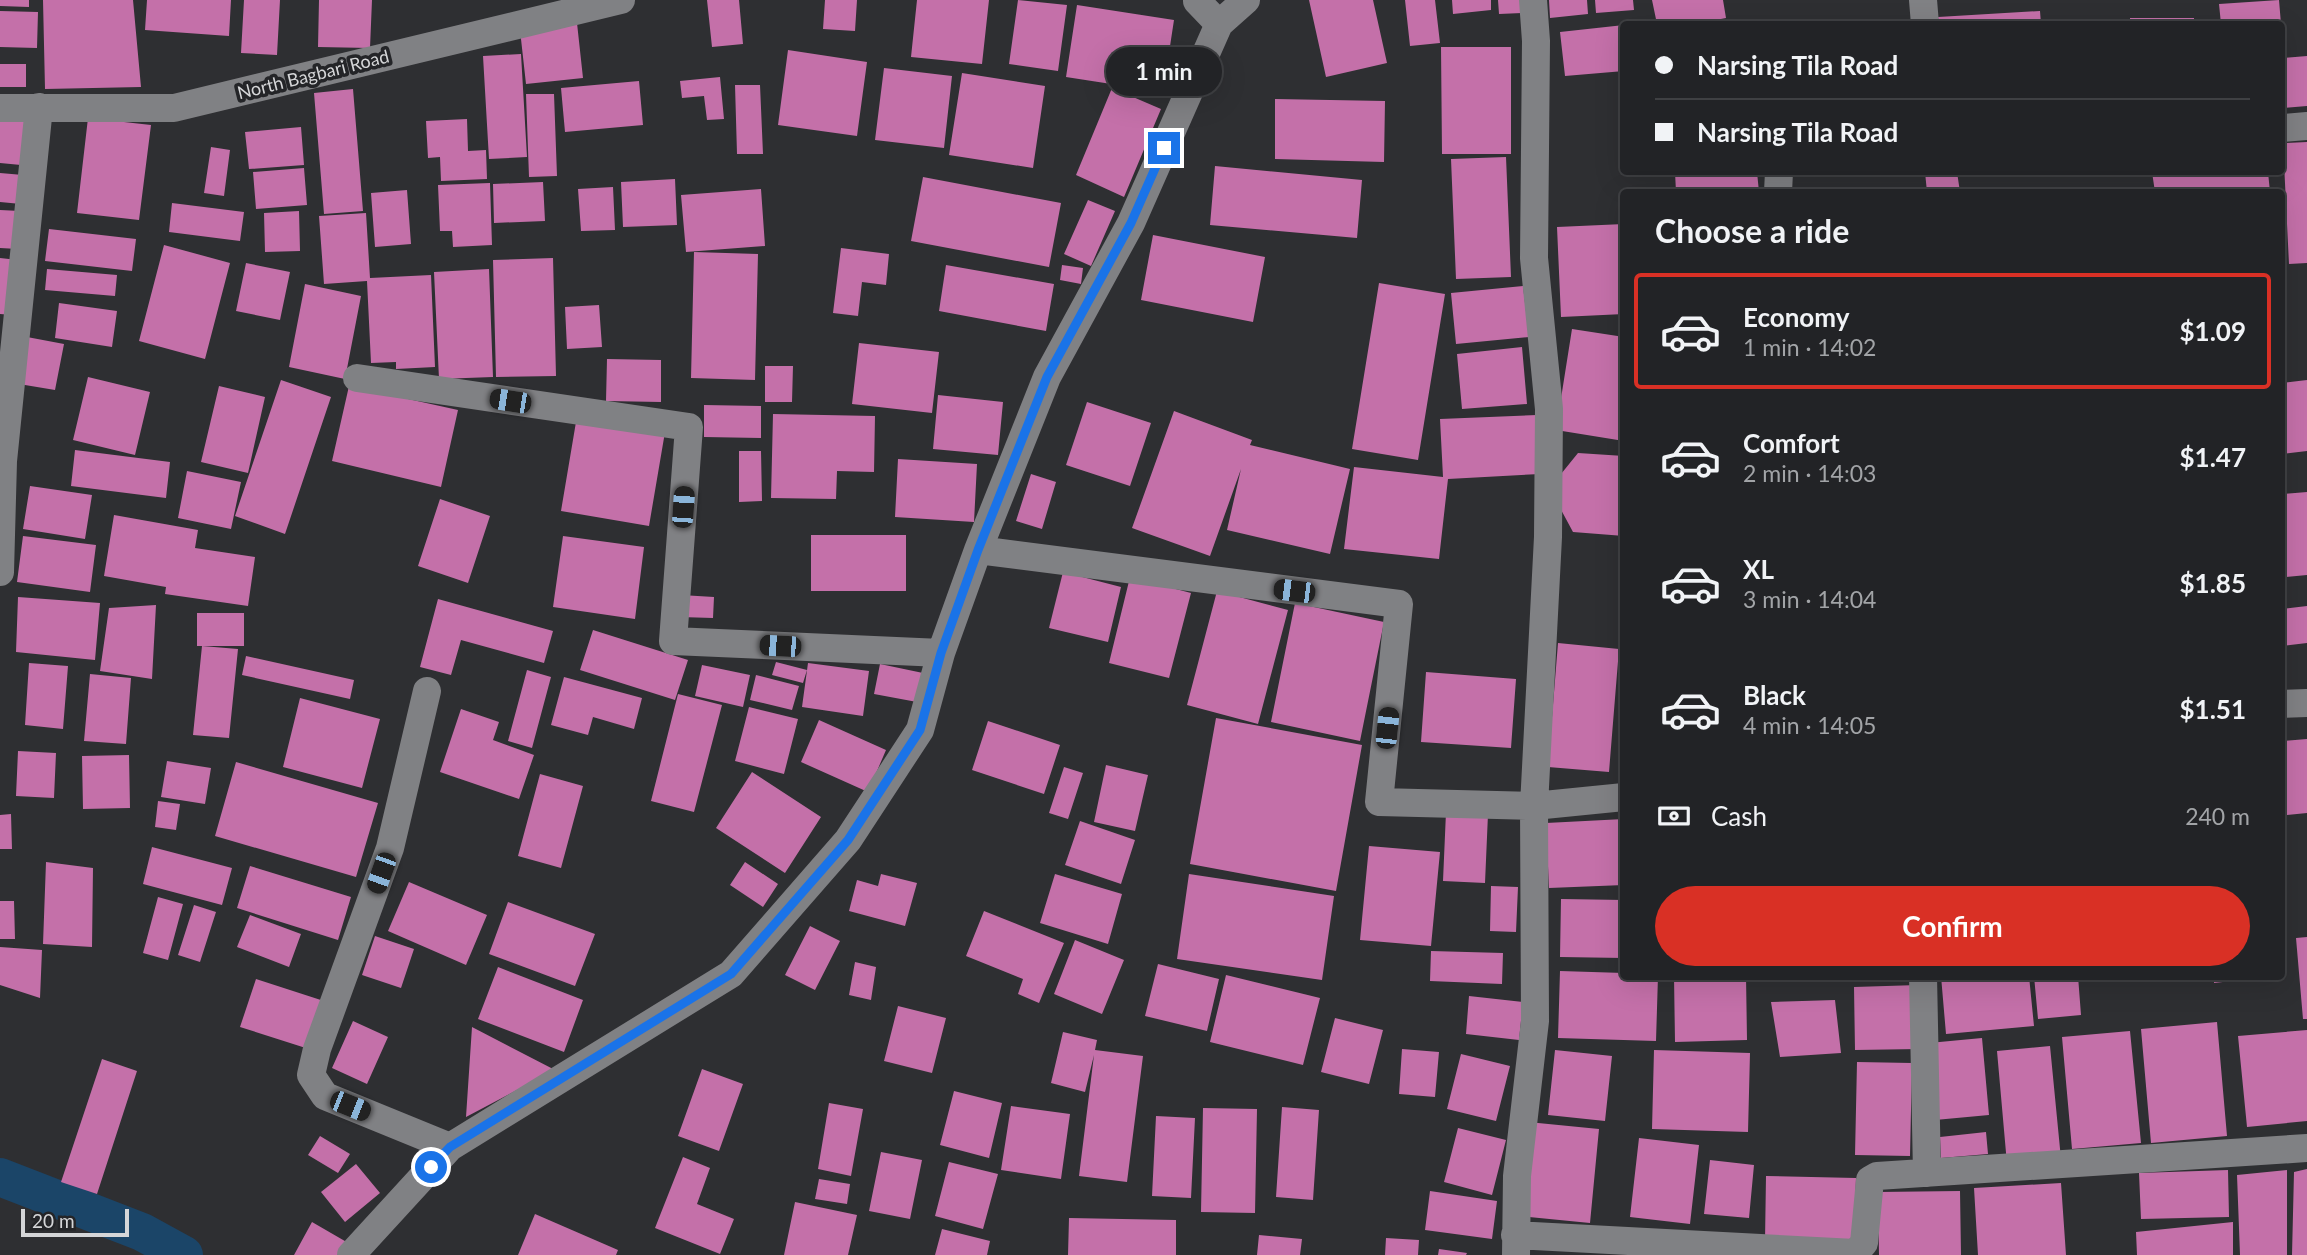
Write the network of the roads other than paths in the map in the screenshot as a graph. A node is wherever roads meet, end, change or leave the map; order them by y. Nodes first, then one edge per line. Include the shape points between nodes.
1 (621, 0) edge
2 (1190, 0) edge
3 (1197, 0) edge
4 (1246, 0) edge
5 (1533, 0) edge
6 (1923, 0) edge
7 (1925, 21) edge
8 (1219, 24) junction
9 (39, 107) junction
10 (0, 108) edge
11 (2307, 125) edge
12 (2285, 128) edge
13 (357, 378) dead end
14 (978, 550) junction
15 (0, 572) edge
16 (941, 653) junction
17 (428, 691) dead end
18 (2307, 703) edge
19 (2285, 704) edge
20 (1620, 797) edge
21 (1534, 806) junction
22 (1923, 980) edge
23 (450, 1147) junction
24 (2307, 1148) edge
25 (1927, 1173) junction
26 (1516, 1245) edge
27 (351, 1255) edge

1 - 9 street, North Bagbari Road via 174,108
2 - 3 street
3 - 8 street
4 - 8 street
5 - 21 street via 1534,258 1549,410 1548,537
6 - 7 street
8 - 14 street via 1131,223 1047,377
9 - 10 street, North Bagbari Road
9 - 15 street via 4,461
11 - 12 street
13 - 16 street via 689,427 673,641
14 - 16 street
14 - 21 street via 1399,604 1379,802
16 - 23 street via 920,730 848,840 731,974
17 - 23 street via 390,848 311,1075 325,1096
18 - 19 street
20 - 21 street
21 - 26 street via 1535,1021 1517,1176
22 - 25 street
23 - 27 street
24 - 25 street
25 - 26 street via 1888,1174 1870,1180 1864,1243 1855,1253

